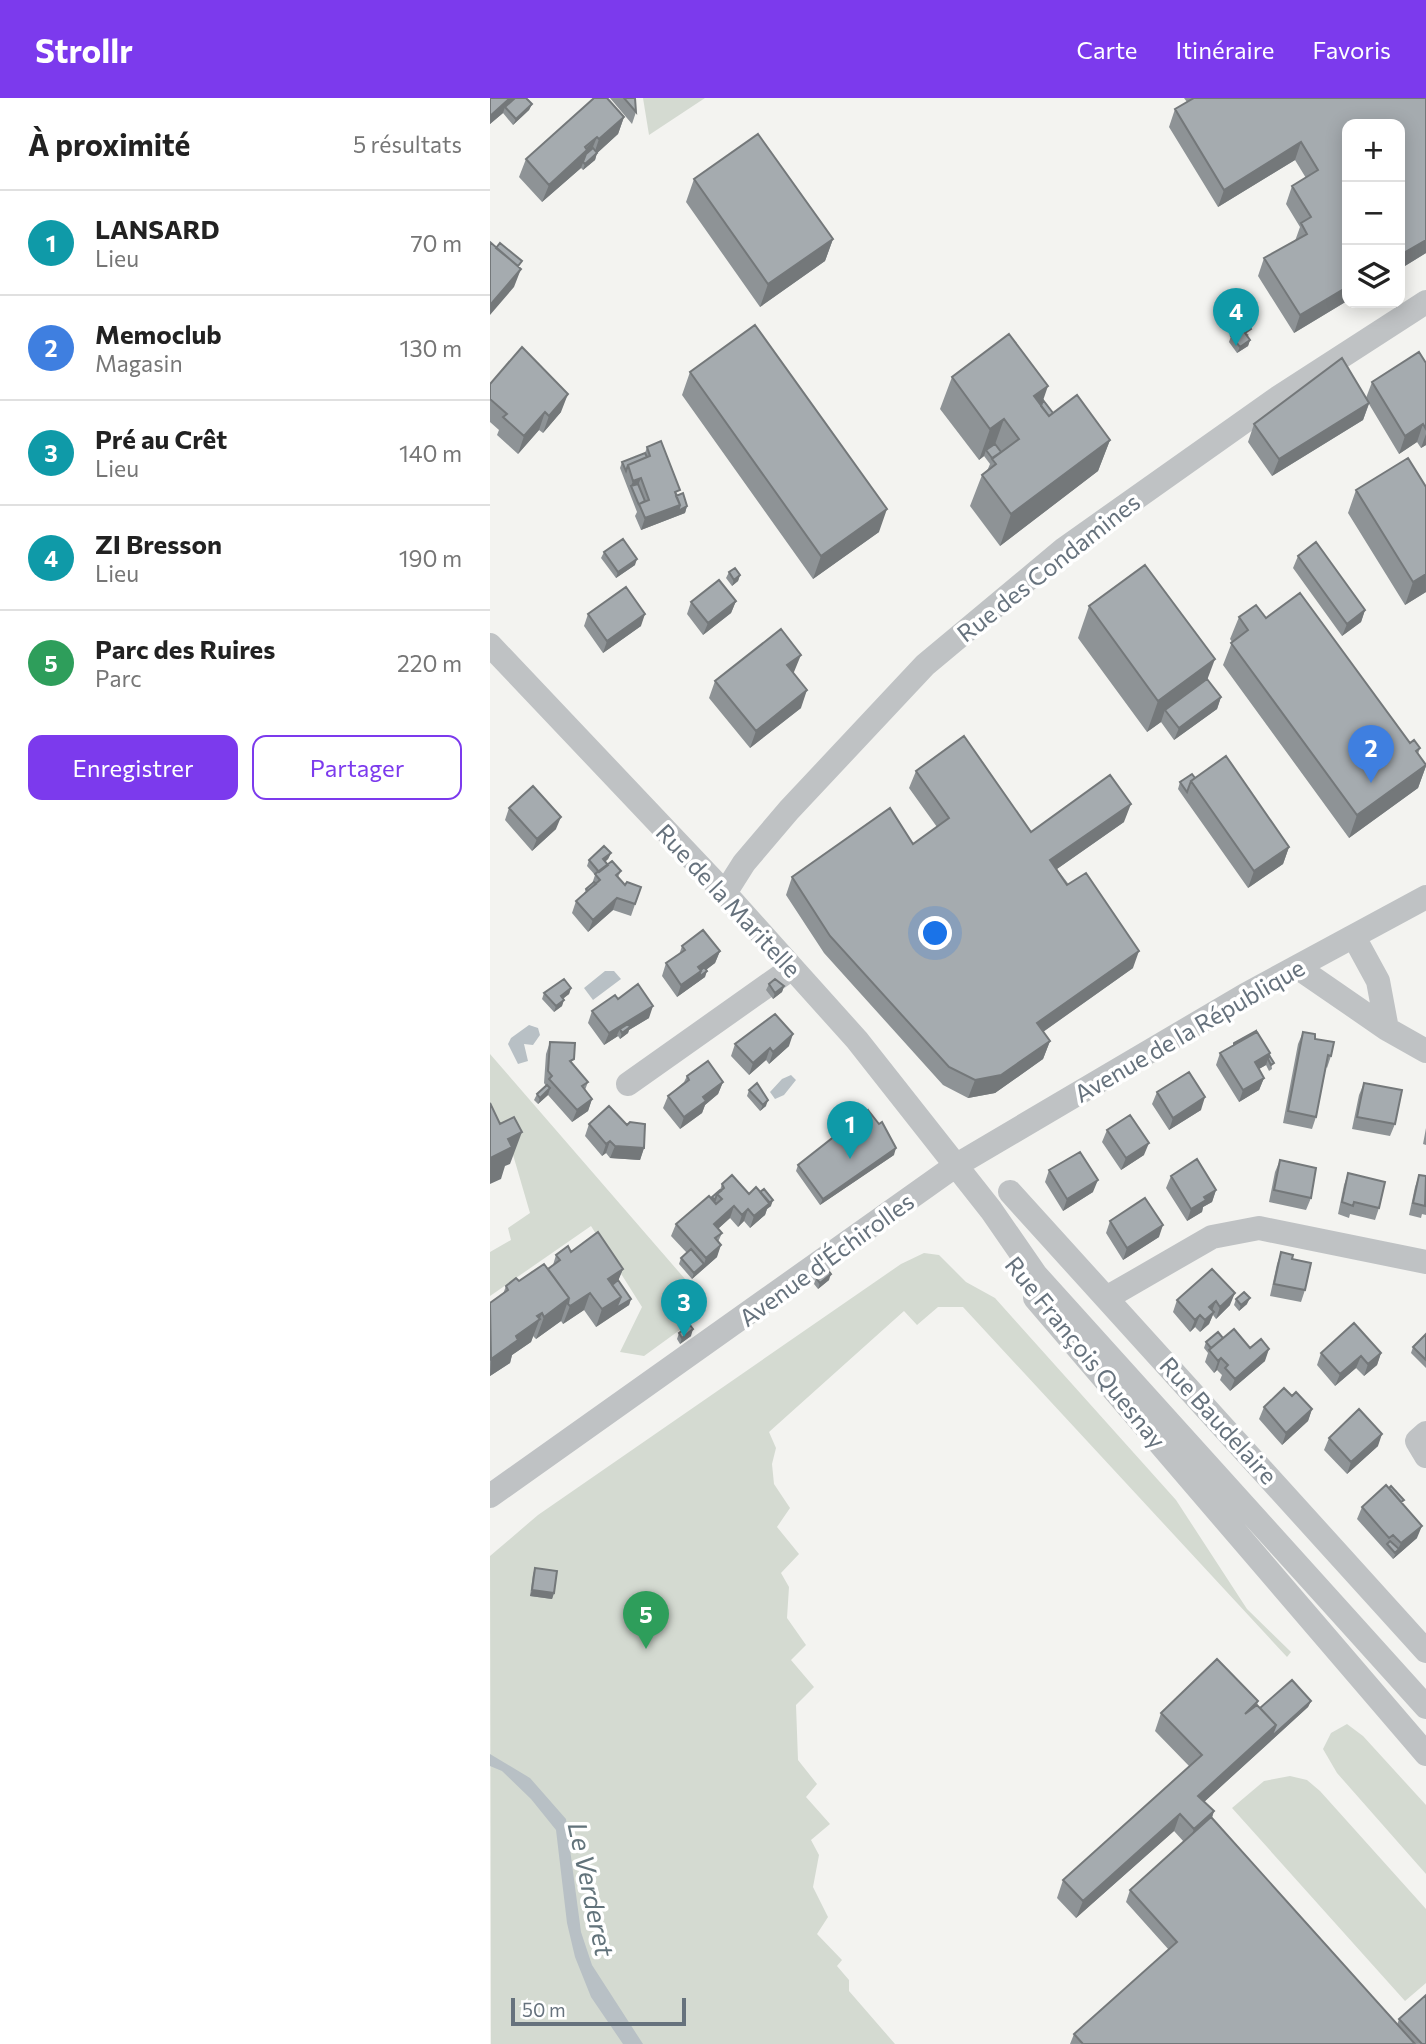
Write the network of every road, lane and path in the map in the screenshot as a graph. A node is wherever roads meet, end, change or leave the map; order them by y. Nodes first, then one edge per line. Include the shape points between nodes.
1 (1426, 303) edge
2 (490, 645) edge
3 (725, 893) junction
4 (1426, 897) edge
5 (1354, 937) junction
6 (1297, 967) junction
7 (792, 968) junction
8 (1387, 1029) junction
9 (1426, 1051) edge
10 (628, 1084) dead end
11 (955, 1166) junction
12 (1010, 1192) dead end
13 (1426, 1262) edge
14 (1108, 1297) junction
15 (1426, 1433) edge
16 (1426, 1456) edge
17 (490, 1496) edge
18 (1426, 1651) edge
19 (1426, 1707) edge
20 (1426, 1754) edge

1 - 3 street, Rue des Condamines via 1276,399 1064,549 925,665 789,810
2 - 3 street, Rue de la Maritelle
3 - 7 street, Rue de la Maritelle
4 - 5 street, Avenue de la République
5 - 6 street, Avenue de la République
5 - 8 street via 1378,981
6 - 8 street
6 - 11 street, Avenue de la République
7 - 10 street
7 - 11 street, Rue de la Maritelle via 857,1040
8 - 9 street
11 - 17 street, Avenue d'Échirolles
11 - 19 street, Rue François Quesnay via 1036,1275
11 - 20 street, Rue François Quesnay via 1029,1292
12 - 14 street, Rue Baudelaire
13 - 14 street via 1259,1228 1212,1237
14 - 18 street, Rue Baudelaire
15 - 16 street via 1417,1441

